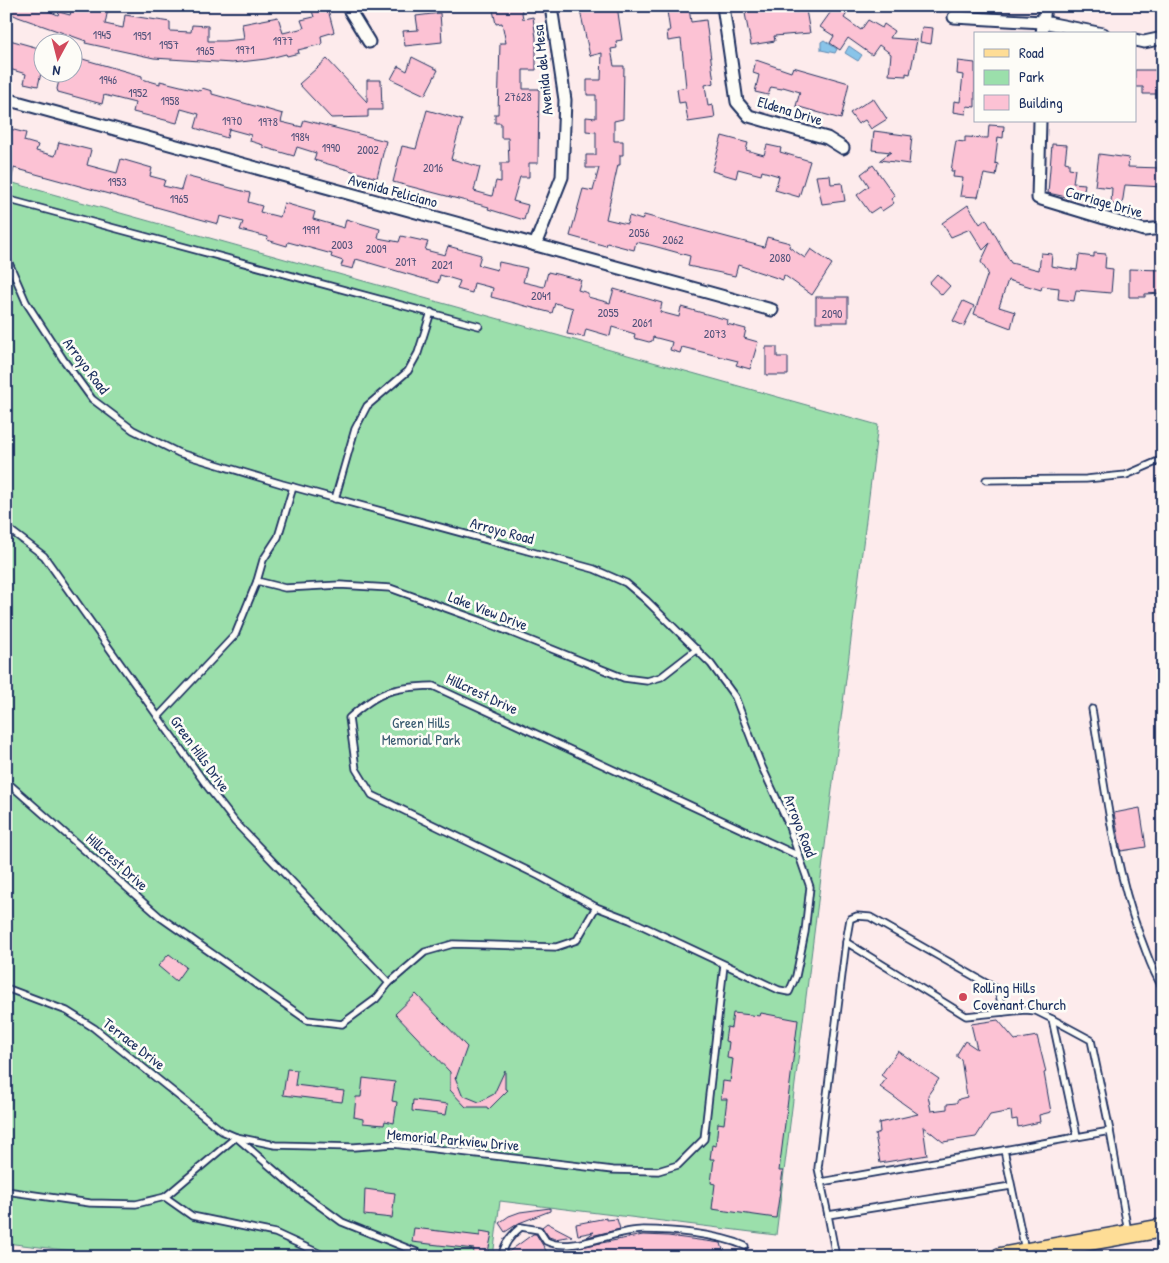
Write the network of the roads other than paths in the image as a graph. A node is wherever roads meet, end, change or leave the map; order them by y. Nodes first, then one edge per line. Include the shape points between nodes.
1 (348, 6) edge
2 (551, 6) edge
3 (723, 6) edge
4 (1045, 6) edge
5 (954, 16) road end
6 (1043, 28) edge
7 (1083, 32) edge
8 (1163, 38) edge
9 (1136, 40) edge
10 (369, 42) dead end
11 (6, 99) edge
12 (1040, 122) edge
13 (844, 148) dead end
14 (6, 199) edge
15 (1163, 228) edge
16 (535, 245) junction
17 (6, 256) edge
18 (772, 310) dead end
19 (431, 312) junction
20 (479, 326) dead end
21 (1163, 459) edge
22 (986, 480) dead end
23 (293, 487) junction
24 (336, 499) junction
25 (6, 527) edge
26 (257, 581) junction
27 (697, 650) junction
28 (1092, 709) dead end
29 (158, 717) junction
30 (6, 781) edge
31 (799, 856) junction
32 (596, 907) junction
33 (846, 942) junction
34 (724, 966) junction
35 (389, 983) junction
36 (6, 988) edge
37 (1163, 988) edge
38 (789, 992) joint
39 (1003, 1012) junction
40 (1052, 1019) junction
41 (1110, 1131) junction
42 (1077, 1136) junction
43 (236, 1137) junction
44 (1004, 1150) junction
45 (821, 1182) junction
46 (1011, 1186) junction
47 (6, 1191) edge
48 (165, 1197) junction
49 (828, 1215) junction
50 (1163, 1228) edge
51 (1128, 1234) junction
52 (744, 1246) dead end
53 (1013, 1255) edge
54 (325, 1256) edge
55 (429, 1257) edge
56 (502, 1257) edge
57 (836, 1257) edge

1 - 10 street
2 - 16 street, Avenida del Mesa via 565,100 562,177
3 - 13 street, Eldena Drive via 737,102 749,116 827,138
4 - 6 street
5 - 6 street
6 - 7 street
8 - 9 street
11 - 16 street, Avenida Feliciano
12 - 15 street, Carriage Drive via 1038,198 1144,230
14 - 19 lane
16 - 18 street, Avenida Feliciano
17 - 23 lane, Arroyo Road via 26,302 92,399 132,430 179,453
19 - 20 lane
19 - 24 lane via 418,353 408,371 367,406 355,429
21 - 22 lane via 1126,475 1086,479
23 - 24 lane, Arroyo Road
23 - 26 lane via 278,537 263,560
24 - 27 lane, Arroyo Road via 594,569 626,583
25 - 29 lane, Green Hills Drive via 44,556
26 - 27 lane, Lake View Drive via 285,588 340,585 390,588 624,678 647,681 661,677
26 - 29 lane via 235,635
27 - 31 lane, Arroyo Road via 735,697
28 - 37 lane via 1126,899
29 - 35 lane, Green Hills Drive via 235,822
30 - 35 lane, Hillcrest Drive via 160,917 307,1020 342,1024 376,999
31 - 32 lane, Hillcrest Drive via 434,686 401,687 368,700 349,718 356,769 372,795
31 - 38 lane, Arroyo Road via 810,888 796,976
32 - 34 lane, Hillcrest Drive
32 - 35 lane, Hillcrest Drive via 577,940 556,947 453,944 425,952
33 - 39 lane via 966,1016
33 - 39 lane via 850,919 870,917 998,990
33 - 45 lane via 818,1168
34 - 38 lane, Hillcrest Drive
34 - 43 lane, Memorial Parkview Drive via 704,1139 678,1166 658,1171 613,1170 393,1144 354,1148 275,1145
36 - 43 lane, Terrace Drive via 66,1011 94,1028 222,1130
39 - 40 lane via 1036,1011
40 - 41 lane via 1091,1040
40 - 42 lane
41 - 42 lane
41 - 51 lane
42 - 44 lane
43 - 48 lane
43 - 55 lane via 294,1187 342,1222
44 - 45 lane
44 - 46 lane
45 - 49 lane
46 - 49 lane
46 - 53 lane
47 - 48 lane via 90,1202 136,1204
48 - 54 lane via 192,1216 275,1233
49 - 57 lane
50 - 51 main road
51 - 53 main road
52 - 56 lane via 731,1240 642,1230 563,1246 546,1241 539,1230 521,1228 510,1237 502,1250

